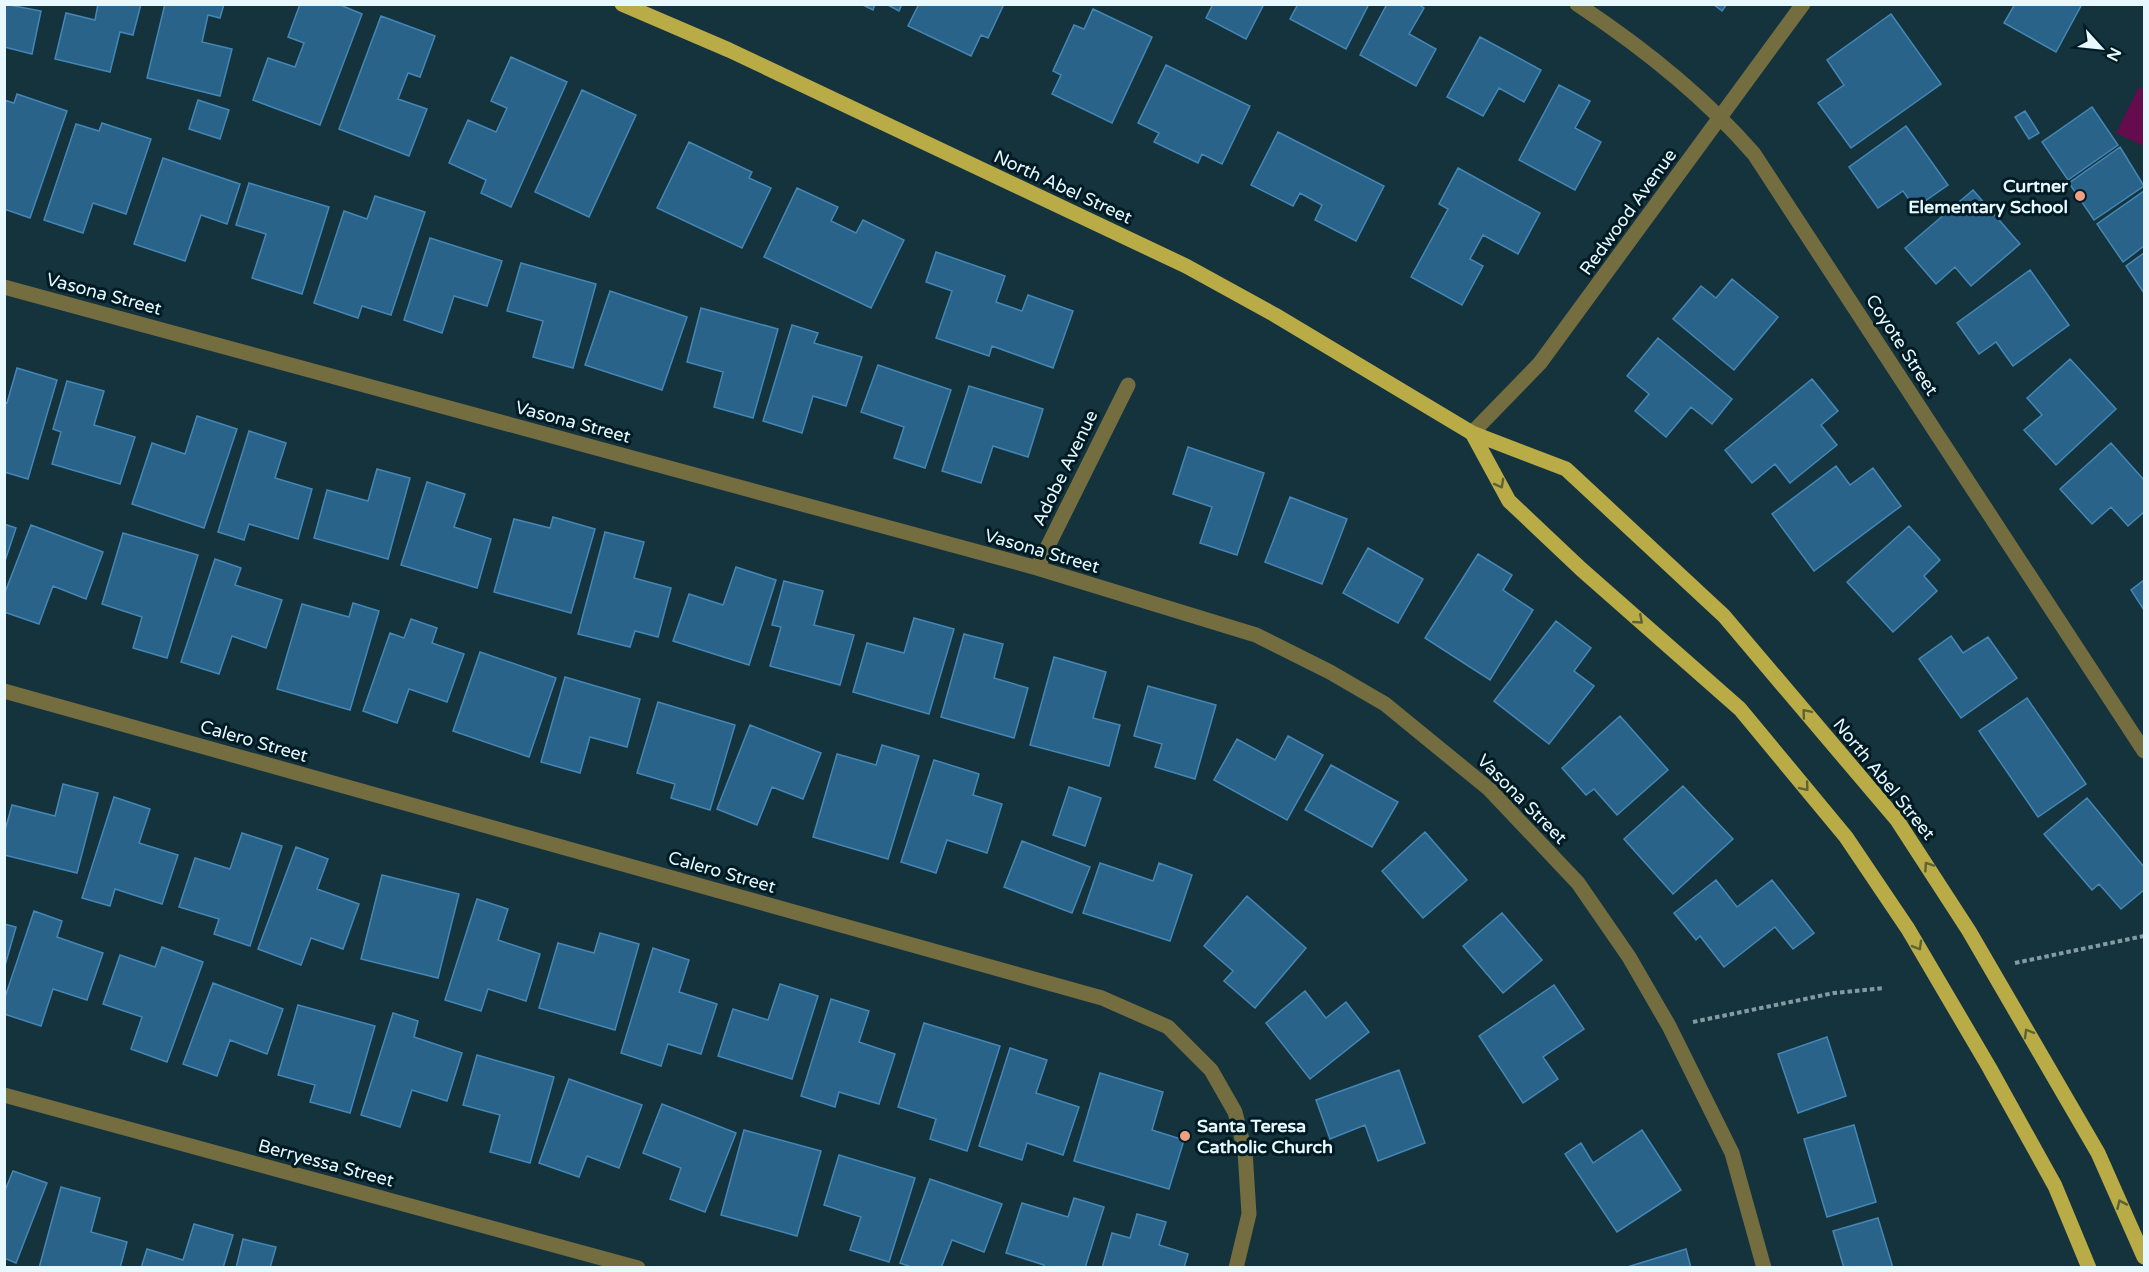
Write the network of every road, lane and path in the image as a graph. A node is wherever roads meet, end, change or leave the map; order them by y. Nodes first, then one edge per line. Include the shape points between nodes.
1 (622, 4) edge
2 (1577, 4) edge
3 (1803, 4) edge
4 (1722, 117) junction
5 (4, 287) edge
6 (1128, 385) dead end
7 (1472, 433) junction
8 (1036, 568) junction
9 (4, 691) edge
10 (2145, 751) edge
11 (2145, 936) edge
12 (2014, 963) dead end
13 (1884, 988) dead end
14 (1669, 1026) junction
15 (4, 1095) edge
16 (2145, 1257) edge
17 (638, 1268) edge
18 (1236, 1268) edge
19 (1764, 1268) edge
20 (2089, 1268) edge

1 - 7 main road, North Abel Street via 729,50 1186,267 1275,315
2 - 4 street, Coyote Street via 1658,62
3 - 4 street, Redwood Avenue
4 - 7 street, Redwood Avenue via 1540,363
4 - 10 street, Coyote Street via 1754,154
5 - 8 street, Vasona Street
6 - 8 street, Adobe Avenue
16 -> 7 main road, North Abel Street via 2098,1154 1969,931 1897,820 1724,616 1566,469
7 -> 20 main road via 1509,501 1740,710 1846,837 1908,928 1994,1077 2055,1186
8 - 14 street, Vasona Street via 1256,635 1385,705 1489,789 1578,883 1629,957
9 - 18 street, Calero Street via 1102,998 1168,1027 1211,1070 1235,1112 1245,1151 1249,1214
11 - 12 path
13 - 14 path via 1834,993
14 - 19 street, Vasona Street via 1732,1153
15 - 17 street, Berryessa Street

